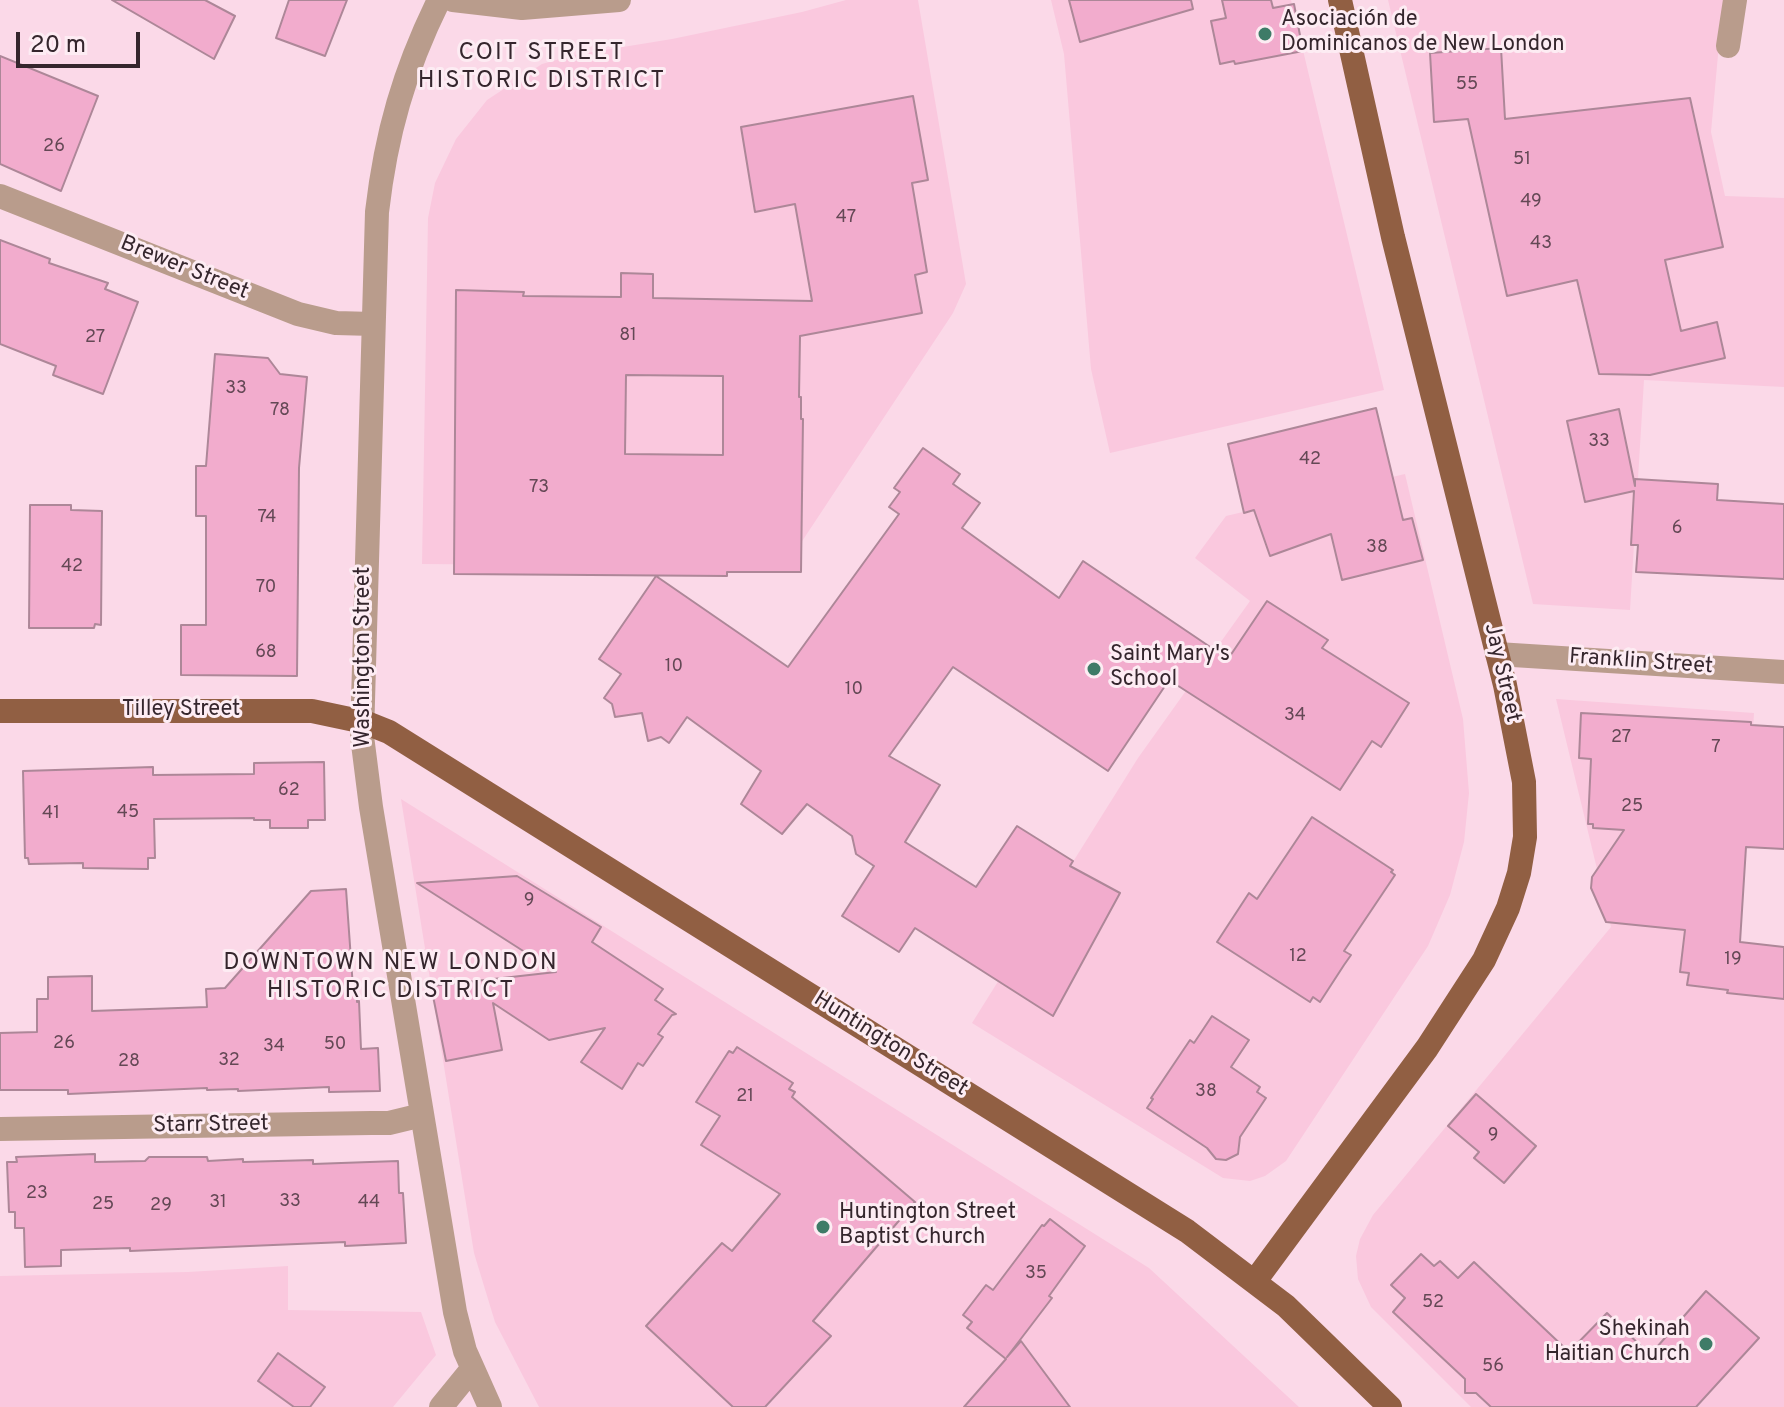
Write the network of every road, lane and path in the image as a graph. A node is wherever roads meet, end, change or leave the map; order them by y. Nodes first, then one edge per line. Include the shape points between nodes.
1 (439, 0) edge
2 (453, 0) edge
3 (619, 0) edge
4 (1340, 0) edge
5 (1735, 0) edge
6 (1728, 46) dead end
7 (0, 196) edge
8 (373, 324) junction
9 (1497, 654) junction
10 (1784, 672) edge
11 (0, 711) edge
12 (362, 722) junction
13 (422, 1115) junction
14 (0, 1129) edge
15 (1255, 1281) junction
16 (472, 1369) junction
17 (441, 1407) edge
18 (490, 1407) edge
19 (1390, 1407) edge

1 - 8 street, Washington Street via 411,61 384,155
2 - 3 street via 522,8
4 - 9 main road, Jay Street
5 - 6 street
7 - 8 street, Brewer Street via 298,314
8 - 12 street, Washington Street
9 - 10 street, Franklin Street
9 - 15 main road, Jay Street via 1526,809 1519,873 1508,908 1484,960 1427,1048
11 - 12 main road, Tilley Street via 312,711
12 - 13 street, Washington Street
12 - 15 main road, Huntington Street via 412,745 1166,1217
13 - 14 street, Starr Street via 389,1123
13 - 16 street, Washington Street via 455,1312
15 - 19 main road, Huntington Street
16 - 17 street
16 - 18 street, Washington Street

